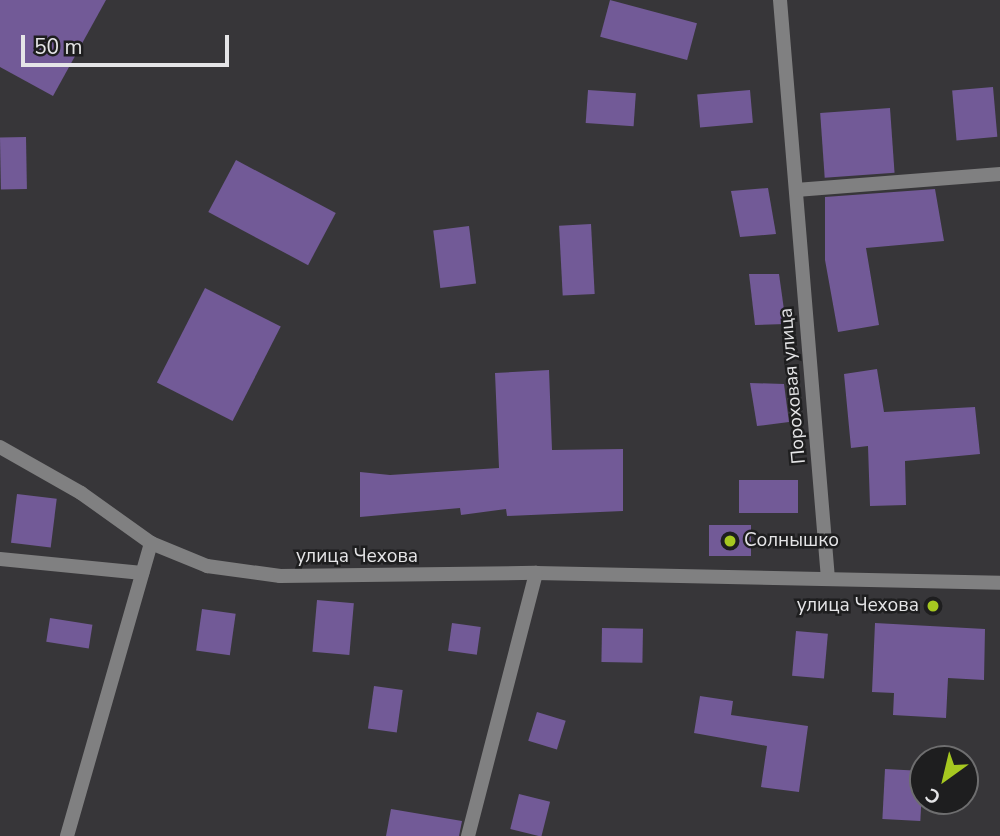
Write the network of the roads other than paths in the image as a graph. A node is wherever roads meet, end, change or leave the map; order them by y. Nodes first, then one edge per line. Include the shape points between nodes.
1 (780, 0) edge
2 (1000, 174) edge
3 (796, 190) junction
4 (0, 447) edge
5 (151, 544) junction
6 (0, 559) edge
7 (142, 573) junction
8 (536, 573) junction
9 (828, 579) junction
10 (1000, 583) edge
11 (67, 836) edge
12 (468, 836) edge

1 - 3 street, Пороховая улица
2 - 3 street
3 - 9 street, Пороховая улица
4 - 5 street, улица Чехова via 81,493
5 - 7 street
5 - 8 street, улица Чехова via 207,566 280,576
6 - 7 street
7 - 11 street
8 - 9 street, улица Чехова
8 - 12 street
9 - 10 street, улица Чехова

